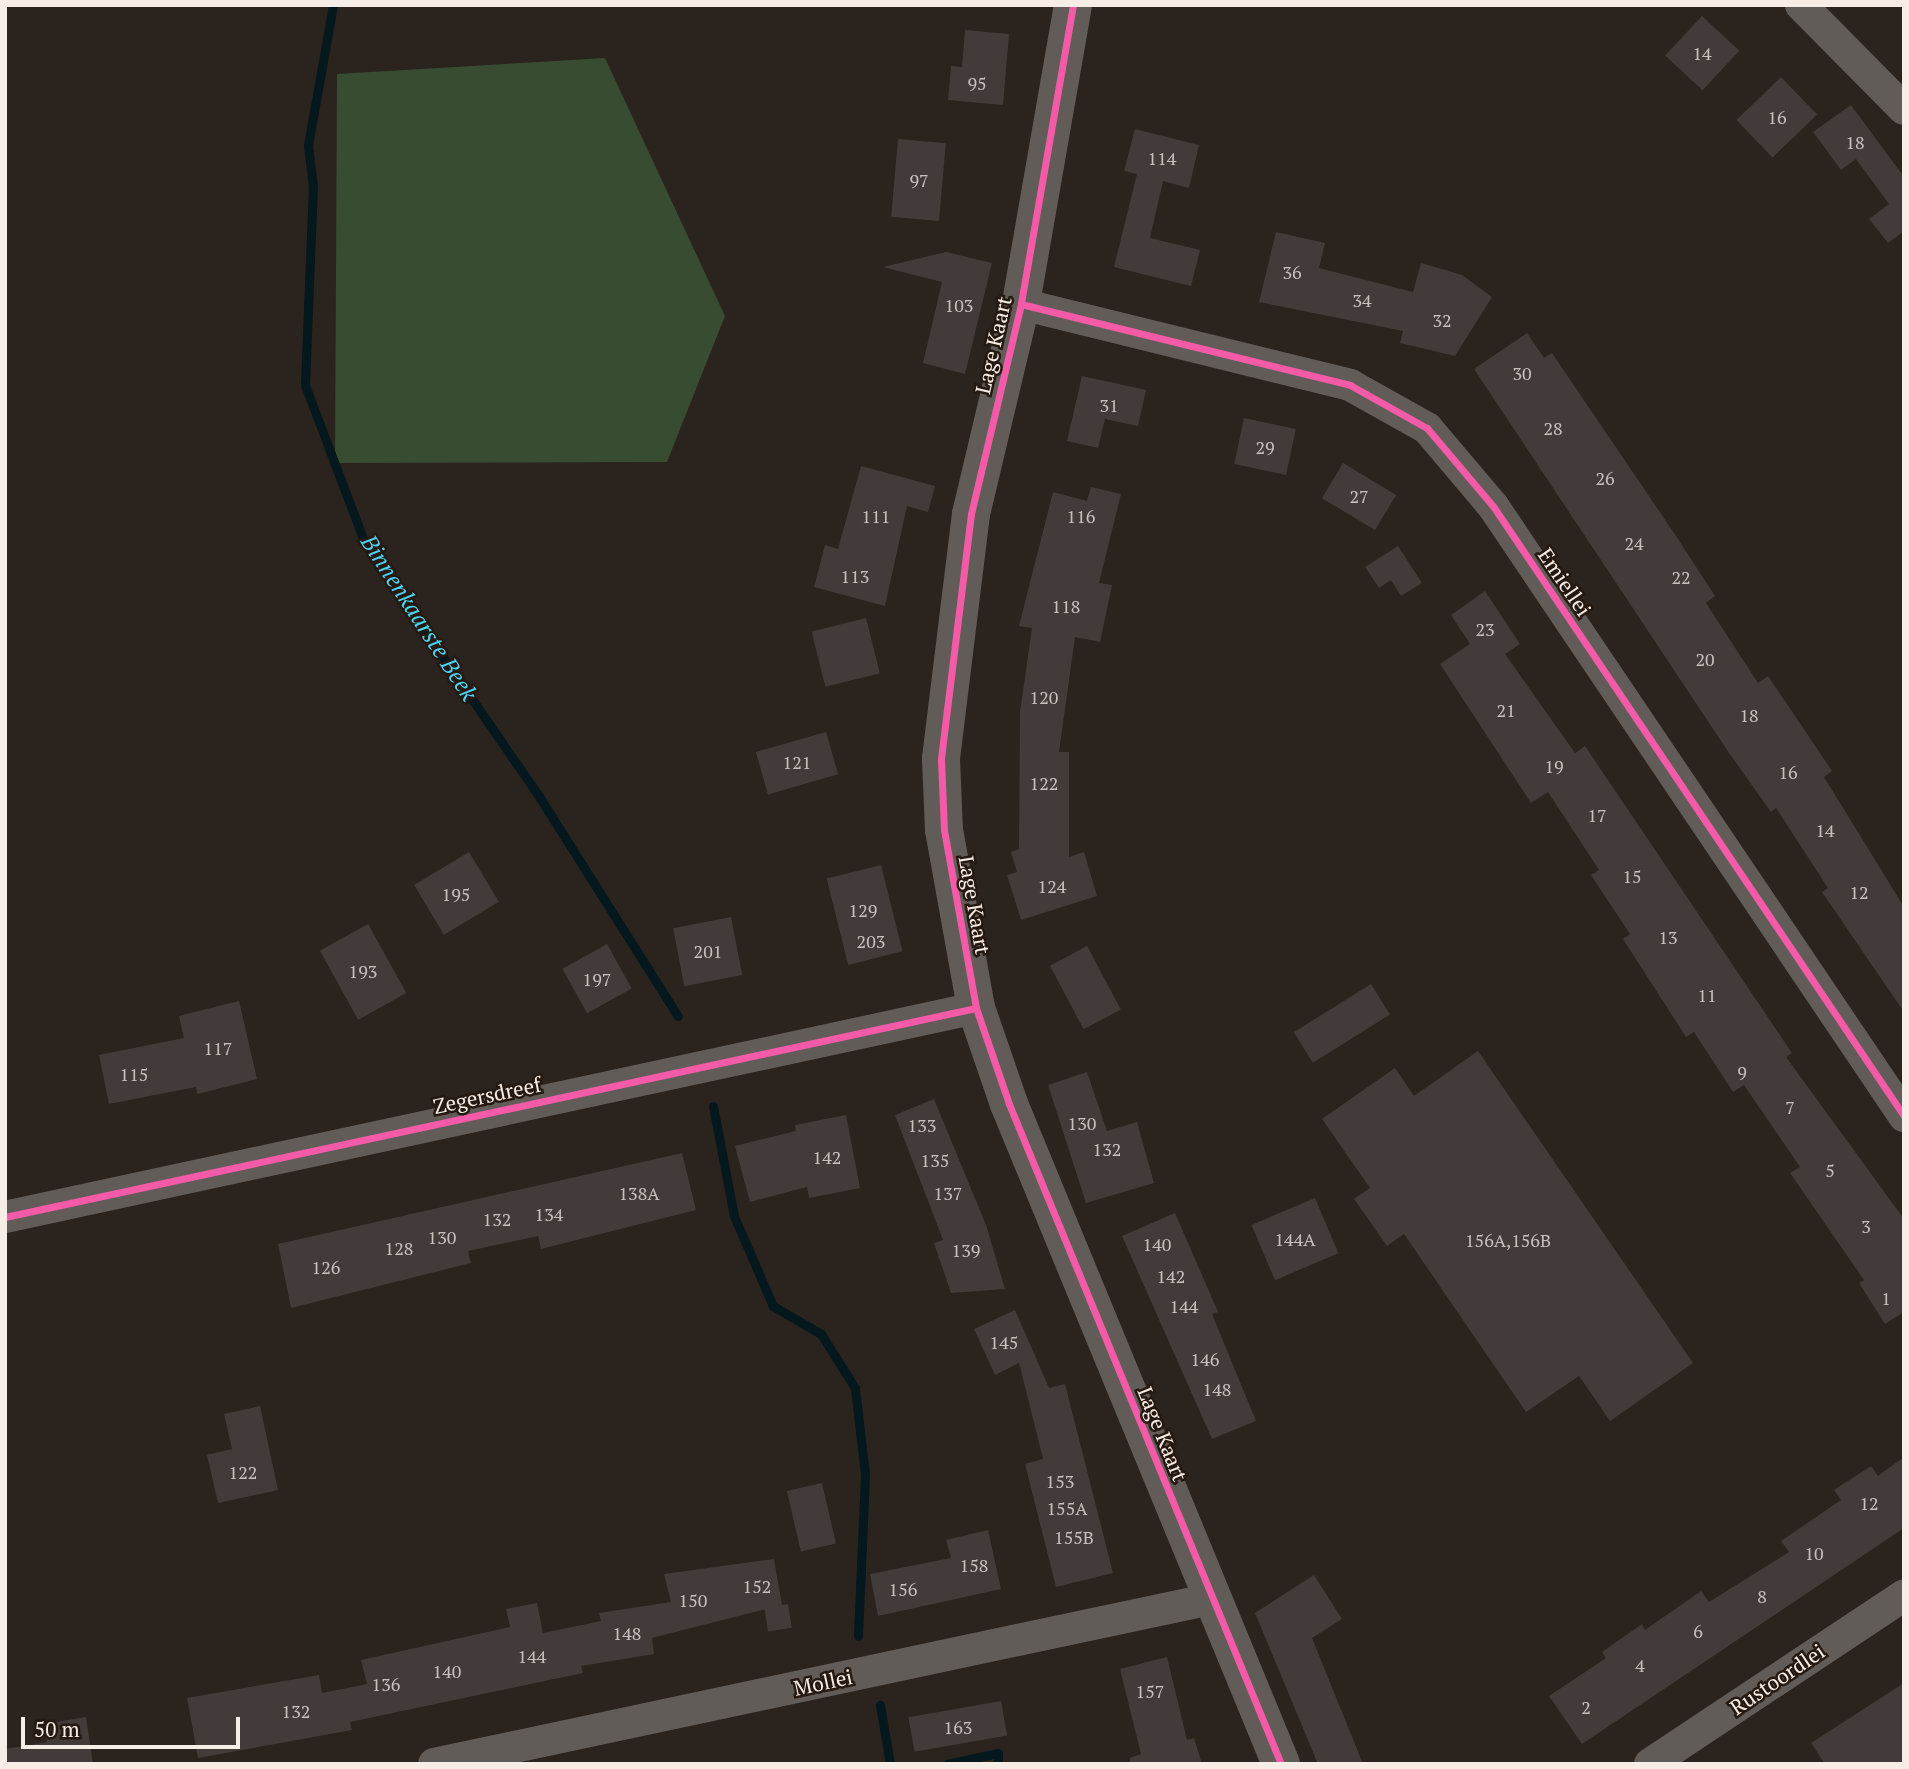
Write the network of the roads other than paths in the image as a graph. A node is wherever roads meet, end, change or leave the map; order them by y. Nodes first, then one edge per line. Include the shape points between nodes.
1 (1073, 5) edge
2 (1801, 5) edge
3 (1898, 90) edge
4 (1021, 304) junction
5 (976, 1008) junction
6 (1904, 1116) edge
7 (5, 1217) edge
8 (1904, 1595) edge
9 (1212, 1600) junction
10 (434, 1764) edge
11 (1281, 1764) edge
12 (1650, 1764) edge

1 - 4 street, Lage Kaart
2 - 3 street
4 - 5 street, Lage Kaart via 971,514 941,759 944,830
4 - 6 street, Emiellei via 1350,385 1427,428 1493,506
5 - 7 street, Zegersdreef
5 - 9 street, Lage Kaart via 1009,1104
8 - 12 street, Rustoordlei
9 - 10 street, Mollei
9 - 11 street, Lage Kaart

